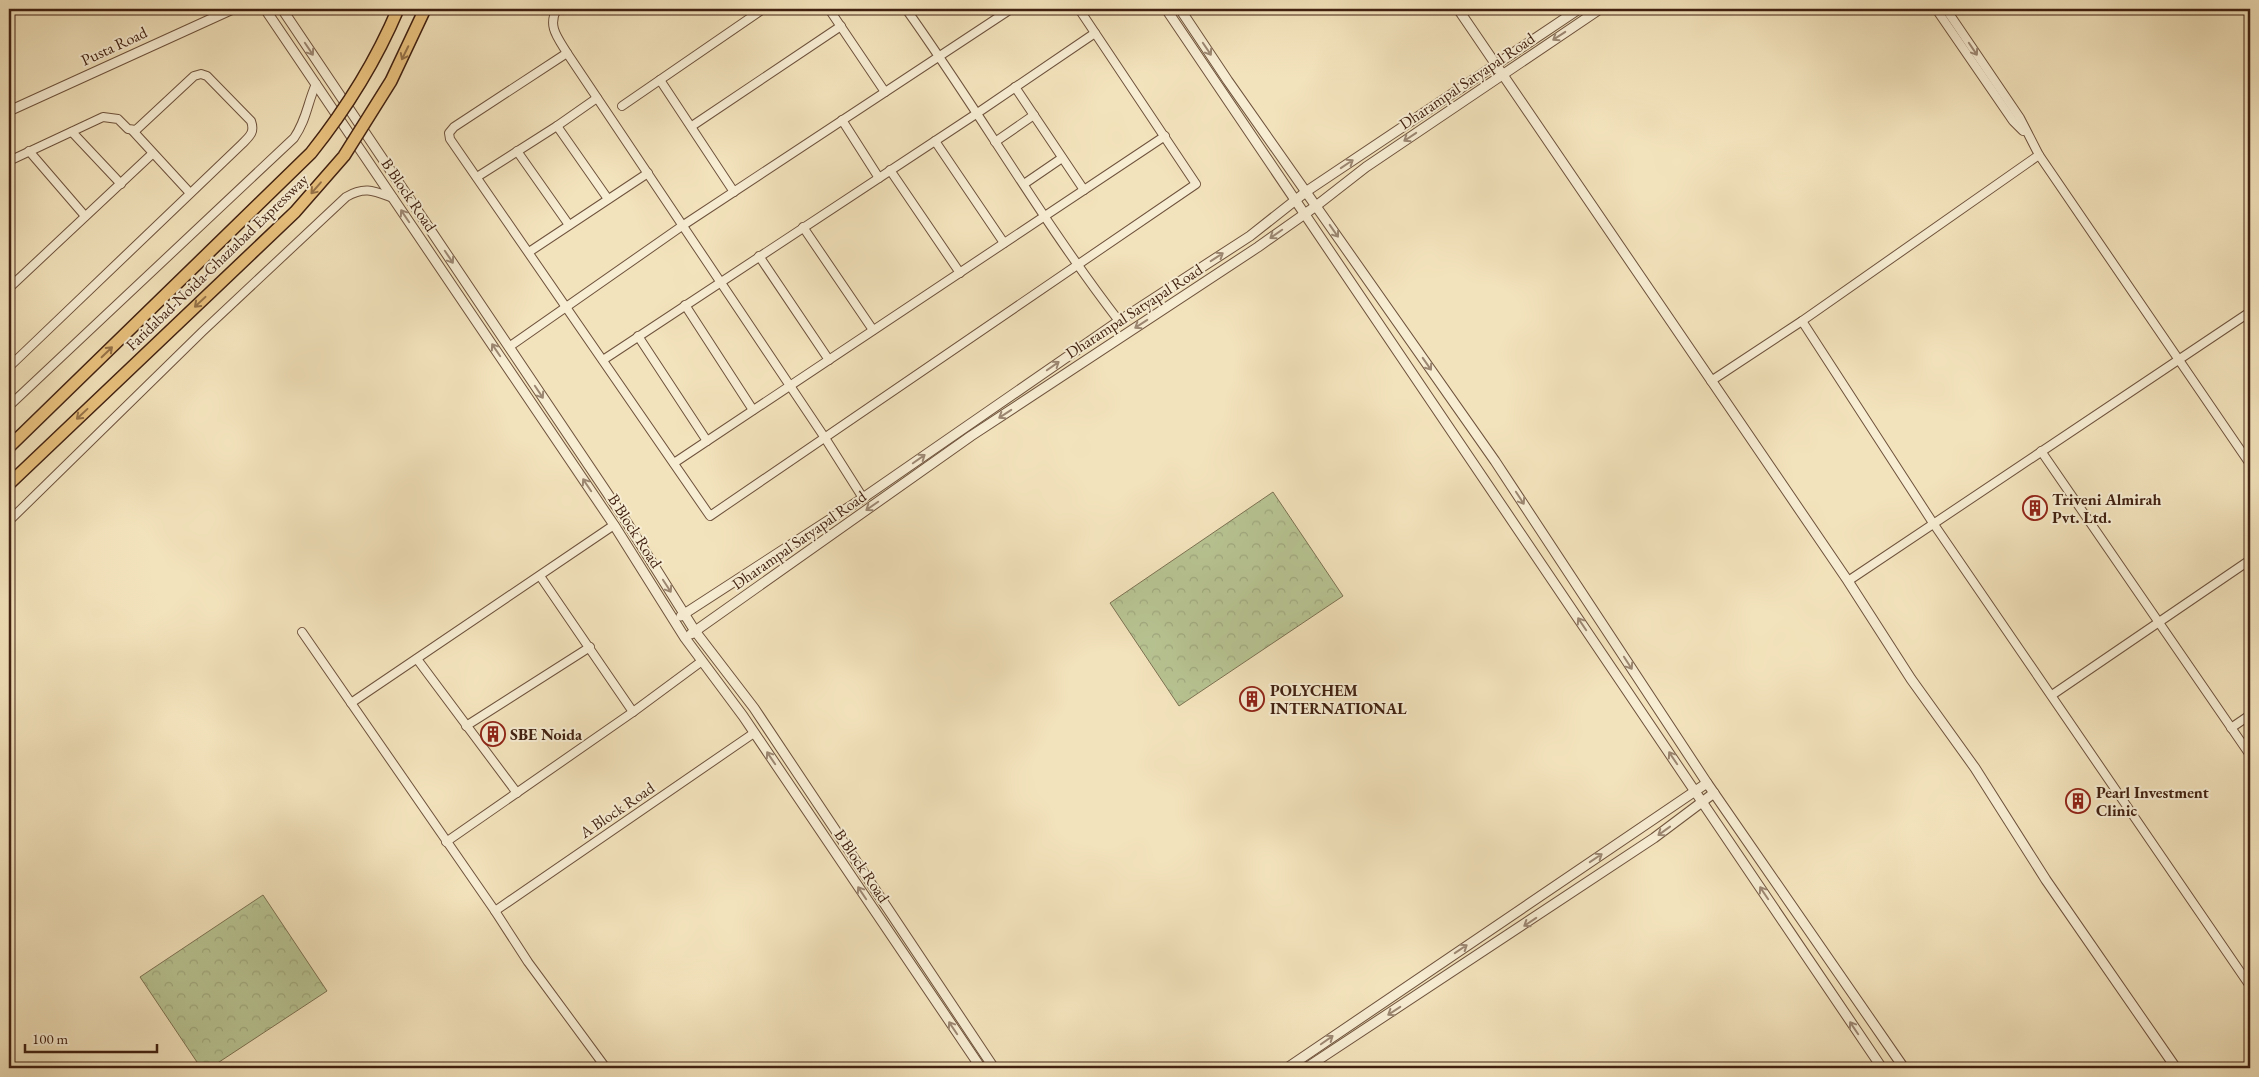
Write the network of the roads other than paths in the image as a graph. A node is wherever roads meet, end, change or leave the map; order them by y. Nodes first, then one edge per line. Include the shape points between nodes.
1 (232, 9) edge
2 (265, 9) edge
3 (282, 9) edge
4 (398, 9) edge
5 (426, 9) edge
6 (557, 9) edge
7 (763, 9) edge
8 (829, 9) edge
9 (906, 9) edge
10 (1011, 9) edge
11 (1079, 9) edge
12 (1166, 9) edge
13 (1180, 9) edge
14 (1458, 9) edge
15 (1579, 9) edge
16 (1600, 9) edge
17 (1936, 9) edge
18 (1946, 9) edge
19 (841, 26) junction
20 (1094, 33) junction
21 (567, 53) junction
22 (939, 55) junction
23 (1496, 65) junction
24 (1502, 74) junction
25 (660, 80) junction
26 (316, 84) junction
27 (1015, 87) junction
28 (885, 92) junction
29 (597, 98) junction
30 (622, 106) dead end
31 (9, 111) edge
32 (976, 114) junction
33 (1034, 115) junction
34 (842, 120) junction
35 (557, 126) junction
36 (692, 126) junction
37 (132, 130) junction
38 (72, 132) junction
39 (1165, 136) junction
40 (2030, 138) junction
41 (935, 141) junction
42 (995, 142) junction
43 (29, 151) junction
44 (517, 151) junction
45 (152, 154) junction
46 (2039, 155) junction
47 (1062, 158) junction
48 (9, 161) edge
49 (890, 170) junction
50 (648, 173) junction
51 (477, 177) junction
52 (879, 178) junction
53 (121, 184) junction
54 (1024, 184) junction
55 (1084, 190) junction
56 (1307, 191) junction
57 (734, 192) junction
58 (190, 193) junction
59 (393, 198) junction
60 (608, 199) junction
61 (1296, 200) junction
62 (1316, 206) junction
63 (1305, 213) junction
64 (85, 216) junction
65 (1045, 216) junction
66 (570, 225) junction
67 (682, 226) junction
68 (803, 228) junction
69 (1004, 243) junction
70 (529, 252) junction
71 (759, 256) junction
72 (1077, 266) junction
73 (960, 273) junction
74 (720, 282) junction
75 (9, 288) edge
76 (685, 305) junction
77 (567, 308) junction
78 (2250, 312) edge
79 (1119, 321) junction
80 (1802, 321) junction
81 (873, 330) junction
82 (638, 336) junction
83 (509, 347) junction
84 (2180, 359) junction
85 (603, 360) junction
86 (829, 360) junction
87 (9, 367) edge
88 (1711, 381) junction
89 (790, 386) junction
90 (9, 406) edge
91 (753, 410) junction
92 (825, 438) junction
93 (707, 441) junction
94 (9, 447) edge
95 (2041, 451) junction
96 (674, 463) junction
97 (2250, 464) edge
98 (9, 484) edge
99 (863, 498) junction
100 (9, 521) edge
101 (1933, 523) junction
102 (614, 525) junction
103 (2250, 560) edge
104 (540, 576) junction
105 (1848, 581) junction
106 (685, 614) junction
107 (674, 620) junction
108 (2159, 621) junction
109 (695, 631) junction
110 (302, 632) dead end
111 (685, 638) junction
112 (590, 647) junction
113 (417, 659) junction
114 (702, 661) junction
115 (2052, 695) junction
116 (351, 702) junction
117 (634, 712) junction
118 (2250, 715) edge
119 (466, 726) junction
120 (2231, 728) junction
121 (754, 733) junction
122 (2250, 755) edge
123 (1707, 783) junction
124 (1696, 792) junction
125 (517, 793) junction
126 (1714, 793) junction
127 (1703, 801) junction
128 (446, 842) junction
129 (495, 911) junction
130 (2250, 986) edge
131 (606, 1068) edge
132 (981, 1068) edge
133 (994, 1068) edge
134 (1286, 1068) edge
135 (1306, 1068) edge
136 (1882, 1068) edge
137 (1904, 1068) edge
138 (2176, 1068) edge

1 - 31 street, Pusta Road
2 - 26 street, B Block Road
3 -> 83 street, B Block Road
94 -> 4 main road, Faridabad-Noida-Ghaziabad Expressway, bridge via 311,154 349,102 385,41
5 -> 98 main road, Faridabad-Noida-Ghaziabad Expressway, bridge via 391,81 344,156 295,212
6 - 21 street via 552,16 552,26
7 - 25 street
8 - 19 street
9 - 22 street
10 - 22 street
11 - 20 street
12 - 61 street
13 -> 56 street
14 - 23 street
15 - 23 street, Dharampal Satyapal Road
16 -> 24 street, Dharampal Satyapal Road
17 - 40 street via 2013,121
18 -> 40 street via 2020,118
19 - 28 street
19 - 36 street
20 - 27 street
20 - 39 street
21 - 29 street
21 - 51 street via 451,130 450,139
22 - 28 street
22 - 32 street
23 - 24 street
56 -> 23 street, Dharampal Satyapal Road
24 -> 62 street, Dharampal Satyapal Road via 1366,167
24 - 88 street
25 - 30 street
25 - 36 street
26 - 59 street, B Block Road
26 - 90 street via 303,125 294,138
27 - 32 street
27 - 33 street
28 - 34 street
29 - 35 street
29 - 50 street
32 - 41 street
32 - 42 street
33 - 42 street
33 - 47 street
34 - 52 street
34 - 57 street
35 - 44 street
35 - 60 street
36 - 57 street
37 - 38 street via 110,116
37 - 45 street
37 - 58 street via 140,127 194,76 201,74 207,76 250,120 253,127 251,135
38 - 43 street
38 - 53 street
39 - 55 street
39 - 72 street via 1196,184
40 - 46 street
41 - 49 street
41 - 69 street
42 - 54 street
43 - 48 street
43 - 64 street
44 - 51 street
44 - 66 street
45 - 53 street
45 - 58 street
46 - 80 street
46 - 84 street
47 - 54 street
47 - 55 street
49 - 52 street
49 - 73 street
50 - 60 street
50 - 67 street
51 - 70 street
52 - 68 street
53 - 64 street
54 - 65 street
55 - 65 street
56 - 61 street, Dharampal Satyapal Road
56 - 62 street
57 - 67 street
58 - 87 street
59 - 100 street via 370,190 346,196
102 -> 59 street, B Block Road
60 - 66 street
61 - 63 street
79 -> 61 street, Dharampal Satyapal Road via 1250,236
62 - 63 street, Dharampal Satyapal Road
62 -> 123 street via 1496,461
63 -> 109 street, Dharampal Satyapal Road via 971,436
124 -> 63 street
64 - 75 street
65 - 69 street
65 - 72 street
66 - 70 street
67 - 74 street
67 - 77 street
68 - 71 street
68 - 81 street
69 - 73 street
70 - 77 street
71 - 74 street
71 - 86 street
72 - 79 street
72 - 92 street
73 - 81 street
74 - 76 street
74 - 89 street
76 - 82 street
76 - 91 street
77 - 83 street
77 - 85 street
78 - 84 street
99 -> 79 street, Dharampal Satyapal Road
80 - 88 street
80 - 101 street
81 - 86 street
82 - 85 street
82 - 93 street
83 -> 106 street, B Block Road
84 - 95 street
84 - 97 street
85 - 96 street
86 - 89 street
88 - 105 street
89 - 91 street
89 - 92 street
91 - 93 street
92 - 96 street via 710,516
92 - 99 street
93 - 96 street
95 - 101 street
95 - 108 street
99 - 106 street, Dharampal Satyapal Road
101 - 105 street
101 - 115 street
102 - 104 street
102 - 107 street, B Block Road
103 - 108 street
104 - 112 street
104 - 113 street
105 - 138 street via 1975,768 2046,880
106 - 107 street, Dharampal Satyapal Road
106 - 109 street, B Block Road
107 - 111 street, B Block Road
108 - 115 street
108 - 120 street
109 - 111 street, Dharampal Satyapal Road
109 - 133 street, B Block Road via 754,708
110 - 116 street
111 - 114 street, B Block Road
112 - 117 street
112 - 119 street
113 - 116 street
113 - 119 street
114 - 117 street
114 - 121 street, B Block Road
115 - 130 street
116 - 128 street
117 - 125 street
118 - 120 street
119 - 125 street
120 - 122 street
121 - 129 street, A Block Road
132 -> 121 street, B Block Road
123 - 124 street
123 - 126 street
124 - 127 street
134 -> 124 street
125 - 128 street
126 - 127 street
126 - 137 street
127 -> 135 street via 1630,854
136 -> 127 street
128 - 129 street
129 - 131 street

